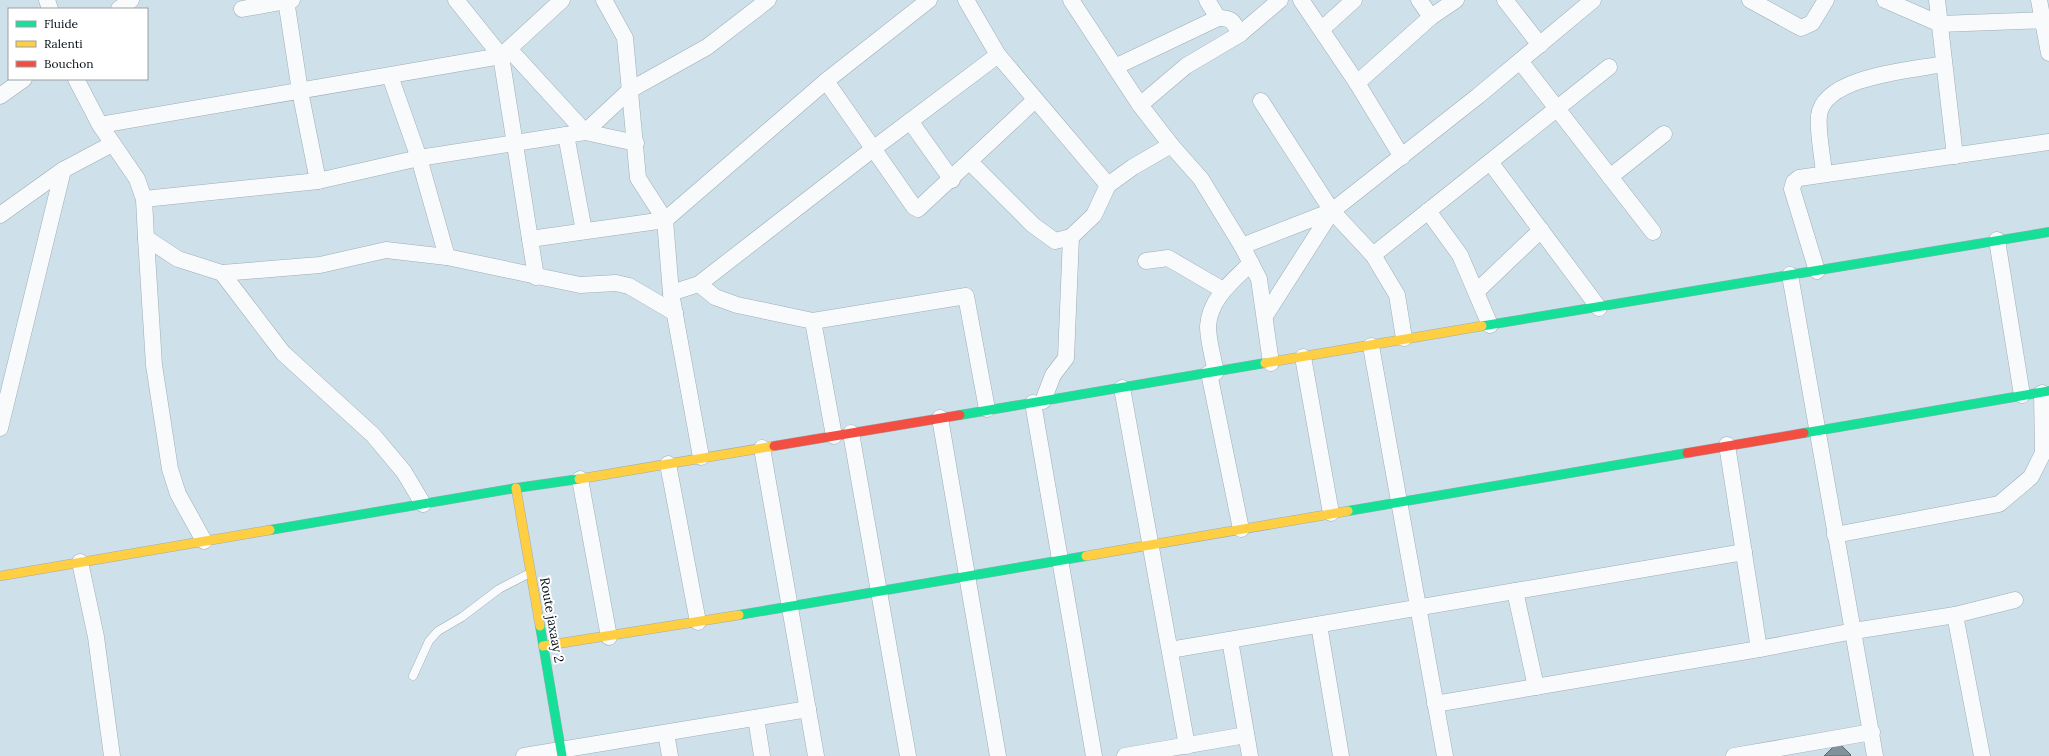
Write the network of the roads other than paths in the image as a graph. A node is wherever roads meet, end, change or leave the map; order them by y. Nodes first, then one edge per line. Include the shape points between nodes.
1 (131, 0) edge
2 (288, 0) edge
3 (457, 0) edge
4 (562, 0) edge
5 (604, 0) edge
6 (768, 0) edge
7 (929, 0) edge
8 (966, 0) edge
9 (1071, 0) edge
10 (1207, 0) edge
11 (1280, 0) edge
12 (1301, 0) edge
13 (1354, 0) edge
14 (1419, 0) edge
15 (1456, 0) edge
16 (1505, 0) edge
17 (1593, 0) edge
18 (1750, 0) edge
19 (1826, 0) edge
20 (1884, 0) edge
21 (1938, 0) edge
22 (2039, 0) edge
23 (120, 8) edge
24 (242, 9) dead end
25 (1431, 17) junction
26 (1218, 18) junction
27 (2046, 20) edge
28 (1940, 24) junction
29 (1322, 29) junction
30 (1240, 34) junction
31 (1540, 45) junction
32 (505, 53) junction
33 (2049, 53) edge
34 (998, 54) junction
35 (1520, 61) junction
36 (1944, 64) junction
37 (1115, 67) junction
38 (1609, 67) dead end
39 (390, 76) junction
40 (23, 80) edge
41 (77, 80) edge
42 (826, 81) junction
43 (1357, 82) junction
44 (630, 90) junction
45 (300, 91) junction
46 (0, 96) edge
47 (1035, 100) junction
48 (1261, 101) dead end
49 (1140, 105) junction
50 (1557, 108) junction
51 (910, 121) junction
52 (100, 125) junction
53 (585, 132) junction
54 (1664, 134) dead end
55 (566, 135) junction
56 (514, 142) junction
57 (2049, 142) edge
58 (636, 143) junction
59 (112, 144) junction
60 (1171, 145) junction
61 (873, 149) junction
62 (1402, 156) junction
63 (1955, 156) junction
64 (419, 158) junction
65 (970, 162) junction
66 (1490, 162) junction
67 (63, 170) junction
68 (1824, 174) junction
69 (1610, 177) junction
70 (952, 180) junction
71 (318, 181) junction
72 (1108, 185) junction
73 (144, 199) junction
74 (1428, 210) junction
75 (1332, 211) junction
76 (0, 215) edge
77 (665, 220) junction
78 (1541, 230) junction
79 (584, 231) junction
80 (1653, 232) dead end
81 (2049, 232) edge
82 (1071, 237) junction
83 (146, 238) junction
84 (530, 239) junction
85 (1998, 240) junction
86 (1242, 246) junction
87 (1373, 255) junction
88 (446, 257) junction
89 (1146, 261) dead end
90 (1251, 263) junction
91 (1817, 271) junction
92 (222, 273) junction
93 (1790, 275) junction
94 (536, 277) junction
95 (699, 284) junction
96 (1223, 290) junction
97 (1476, 292) junction
98 (671, 293) junction
99 (1599, 308) junction
100 (675, 313) junction
101 (1265, 316) junction
102 (813, 321) junction
103 (1490, 325) junction
104 (1404, 338) junction
105 (1371, 346) junction
106 (1303, 357) junction
107 (1272, 363) junction
108 (1212, 373) junction
109 (1122, 388) junction
110 (2045, 392) edge
111 (2022, 396) junction
112 (1038, 402) junction
113 (987, 409) junction
114 (940, 418) junction
115 (0, 428) edge
116 (1817, 430) junction
117 (851, 433) junction
118 (834, 436) junction
119 (1727, 445) junction
120 (762, 448) junction
121 (702, 457) junction
122 (668, 464) junction
123 (580, 479) junction
124 (516, 488) junction
125 (1399, 501) junction
126 (423, 504) junction
127 (1331, 513) junction
128 (1240, 529) junction
129 (1835, 535) junction
130 (204, 541) junction
131 (1150, 544) junction
132 (1744, 552) junction
133 (1060, 559) junction
134 (80, 562) junction
135 (531, 572) junction
136 (967, 575) junction
137 (0, 576) edge
138 (879, 590) junction
139 (1515, 591) junction
140 (2015, 600) dead end
141 (791, 606) junction
142 (1418, 608) junction
143 (1955, 615) junction
144 (698, 622) junction
145 (1319, 625) junction
146 (1854, 631) junction
147 (609, 637) junction
148 (1230, 640) junction
149 (544, 646) junction
150 (1759, 649) junction
151 (1170, 650) junction
152 (413, 676) dead end
153 (1536, 687) junction
154 (1435, 704) junction
155 (808, 709) junction
156 (756, 718) junction
157 (1872, 732) junction
158 (666, 733) junction
159 (1246, 735) junction
160 (1187, 746) junction
161 (562, 752) edge
162 (112, 756) edge
163 (524, 756) edge
164 (670, 756) edge
165 (762, 756) edge
166 (816, 756) edge
167 (908, 756) edge
168 (998, 756) edge
169 (1094, 756) edge
170 (1125, 756) edge
171 (1250, 756) edge
172 (1341, 756) edge
173 (1444, 756) edge
174 (1740, 756) edge
175 (1875, 756) edge
176 (1982, 756) edge

1 - 23 street
2 - 24 street
2 - 45 street
3 - 32 street
4 - 32 street
5 - 44 street via 625,38
6 - 44 street via 707,47
7 - 42 street
8 - 34 street
9 - 37 street
10 - 26 street
11 - 30 street
12 - 29 street
13 - 29 street
14 - 25 street
15 - 25 street
16 - 31 street
17 - 31 street
18 - 19 street via 1801,28 1812,23
20 - 28 street
21 - 28 street
22 - 27 street
25 - 43 street
26 - 30 street via 1232,20
26 - 37 street
27 - 28 street
27 - 33 street
28 - 36 street
29 - 43 street
30 - 49 street via 1186,66
31 - 35 street
32 - 39 street
32 - 53 street
32 - 56 street
34 - 47 street
34 - 51 street
35 - 50 street
35 - 62 street
36 - 63 street
36 - 68 street via 1867,78 1840,88 1825,102 1818,116
37 - 49 street
38 - 50 street
39 - 45 street
39 - 64 street
40 - 46 street
41 - 52 street
42 - 61 street
42 - 77 street
43 - 62 street
44 - 53 street
44 - 58 street
45 - 52 street
45 - 71 street
47 - 65 street
47 - 72 street
48 - 75 street
49 - 60 street
50 - 66 street
50 - 69 street
51 - 61 street
51 - 70 street
52 - 59 street
53 - 55 street
53 - 58 street
54 - 69 street
55 - 56 street
55 - 79 street
56 - 64 street
56 - 84 street
57 - 63 street
58 - 77 street via 638,178
59 - 67 street
59 - 73 street via 137,179
60 - 72 street
60 - 86 street via 1201,178
61 - 70 street via 918,209
61 - 95 street
62 - 75 street
63 - 68 street
64 - 71 street
64 - 88 street
65 - 70 street
65 - 82 street via 1034,225 1055,241
66 - 74 street
66 - 78 street
67 - 76 street
67 - 115 street
68 - 91 street via 1799,178 1794,182 1792,189
69 - 80 street
71 - 73 street
72 - 82 street via 1094,215
73 - 83 street
74 - 87 street
74 - 97 street via 1460,255
75 - 86 street
75 - 87 street
75 - 101 street
77 - 79 street
77 - 98 street
78 - 97 street
78 - 99 street
79 - 84 street
81 - 85 street
82 - 112 street via 1066,358
83 - 92 street via 178,259
83 - 130 street via 154,365 170,469 178,494
84 - 94 street
85 - 91 street
85 - 111 street
86 - 90 street
87 - 104 street via 1397,295
88 - 92 street via 386,250 320,265
88 - 94 street
89 - 96 street via 1168,258
90 - 96 street
90 - 101 street via 1259,278
91 - 93 street
92 - 126 street via 283,353 373,435 404,472
93 - 99 street
93 - 116 street
94 - 100 street via 580,286 616,283 629,286
95 - 98 street
95 - 102 street via 715,297 736,305
96 - 108 street via 1212,307 1208,326
97 - 103 street
98 - 100 street
99 - 103 street
100 - 121 street
101 - 107 street
102 - 113 street via 966,296
102 - 118 street
103 - 104 street
104 - 105 street
105 - 106 street
105 - 125 street
106 - 107 street
106 - 127 street
107 - 108 street
108 - 109 street
108 - 128 street
109 - 112 street
109 - 131 street
110 - 111 street
110 - 129 street via 2043,453 2031,477 2000,504
111 - 116 street
112 - 113 street
112 - 133 street
113 - 114 street
114 - 117 street
114 - 136 street
116 - 119 street
116 - 129 street
117 - 118 street
117 - 138 street
118 - 120 street
119 - 125 street
119 - 132 street
120 - 121 street
120 - 141 street
121 - 122 street
122 - 123 street
122 - 144 street
123 - 124 street
123 - 147 street
124 - 126 street
124 - 135 street, Route jaxaay 2
125 - 127 street
125 - 142 street
126 - 130 street
127 - 128 street
128 - 131 street
129 - 146 street
130 - 134 street
131 - 133 street
131 - 151 street
132 - 139 street
132 - 150 street
133 - 136 street
133 - 169 street
134 - 137 street
134 - 162 street via 96,637
135 - 149 street, Route jaxaay 2
135 - 152 lane via 499,589 462,617 438,631 429,641
136 - 138 street
136 - 168 street
138 - 141 street
138 - 167 street
139 - 142 street
139 - 153 street
140 - 143 street
141 - 144 street
141 - 155 street
142 - 145 street
142 - 154 street
143 - 146 street
143 - 176 street
144 - 147 street
145 - 148 street
145 - 172 street
146 - 150 street
146 - 157 street
147 - 149 street
148 - 151 street
148 - 159 street
149 - 161 street, Route jaxaay 2
150 - 153 street
151 - 160 street
153 - 154 street
154 - 173 street
155 - 156 street
155 - 166 street
156 - 158 street
156 - 165 street
157 - 174 street
157 - 175 street
158 - 161 street
158 - 164 street
159 - 160 street
159 - 171 street
160 - 170 street
161 - 163 street

